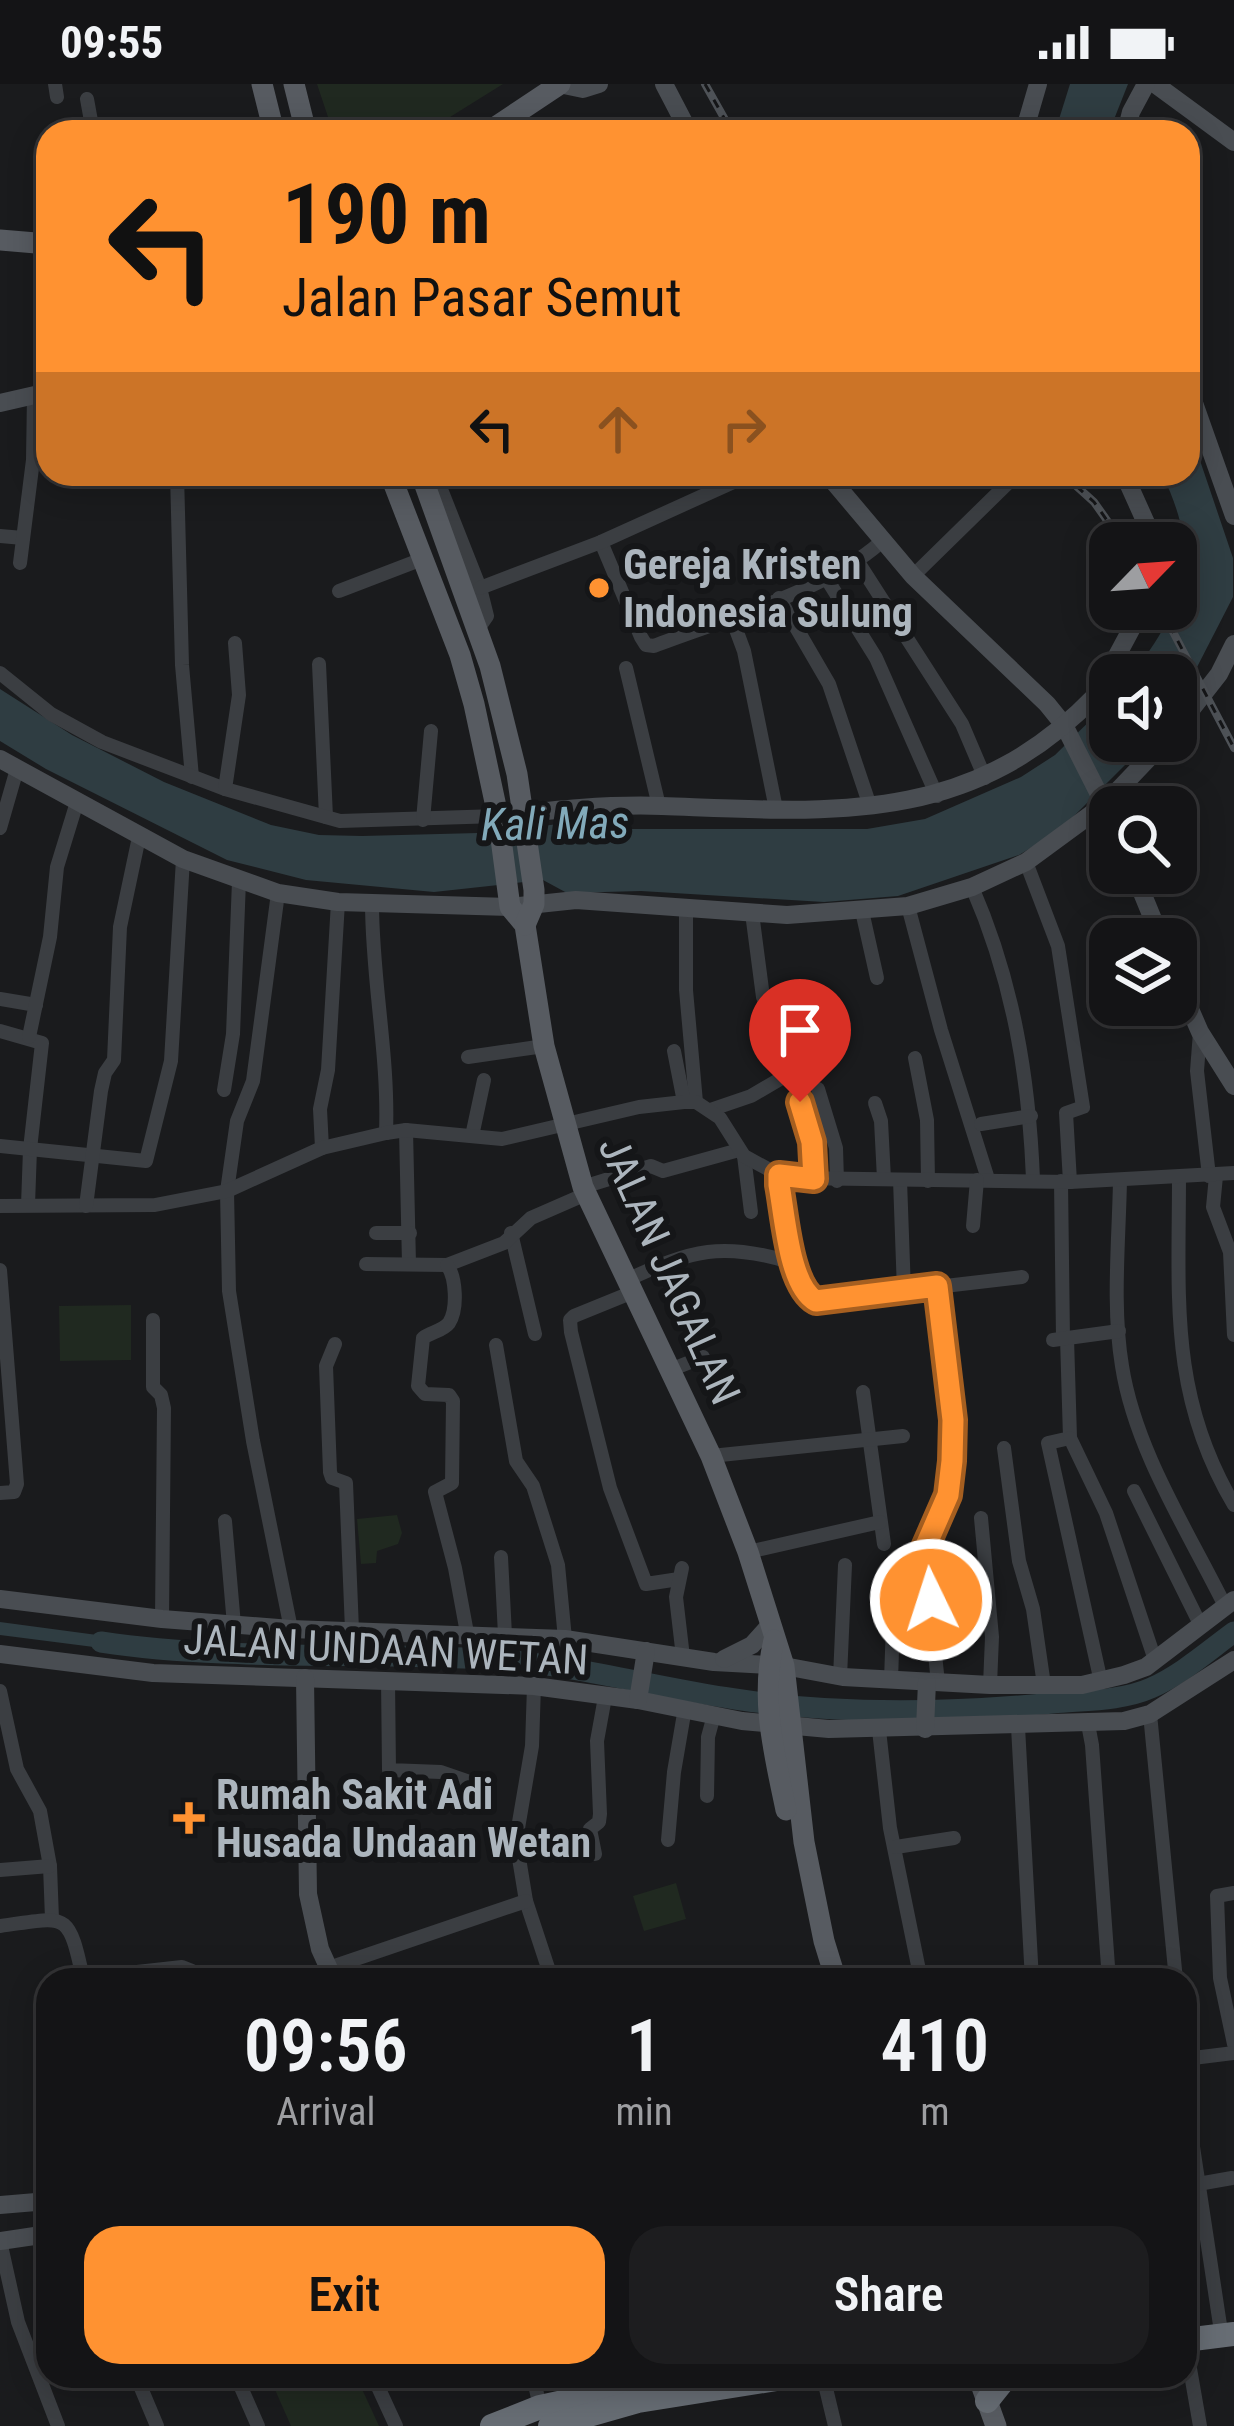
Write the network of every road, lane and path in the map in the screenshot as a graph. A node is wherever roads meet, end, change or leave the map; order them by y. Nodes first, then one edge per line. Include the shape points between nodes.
1 (262, 84) edge
2 (294, 84) edge
3 (560, 84) edge
4 (599, 84) edge
5 (664, 84) edge
6 (1038, 84) edge
7 (1150, 84) edge
8 (87, 99) dead end
9 (91, 120) edge
10 (271, 120) edge
11 (303, 120) edge
12 (506, 120) edge
13 (683, 120) edge
14 (1028, 120) edge
15 (1129, 120) edge
16 (1234, 142) edge
17 (0, 240) edge
18 (36, 243) edge
19 (36, 395) edge
20 (0, 403) edge
21 (1200, 420) edge
22 (36, 480) edge
23 (176, 486) edge
24 (395, 486) edge
25 (426, 486) edge
26 (440, 486) edge
27 (725, 486) edge
28 (836, 486) edge
29 (1005, 486) edge
30 (1129, 486) edge
31 (1234, 516) edge
32 (1146, 522) edge
33 (0, 536) edge
34 (23, 538) junction
35 (601, 542) junction
36 (881, 542) junction
37 (425, 558) junction
38 (858, 562) junction
39 (20, 563) dead end
40 (826, 576) junction
41 (913, 576) junction
42 (480, 588) junction
43 (339, 591) dead end
44 (778, 598) junction
45 (731, 616) junction
46 (478, 629) junction
47 (1131, 630) edge
48 (235, 643) dead end
49 (1234, 644) edge
50 (319, 664) dead end
51 (626, 668) dead end
52 (0, 673) edge
53 (1197, 702) edge
54 (431, 731) dead end
55 (1068, 732) junction
56 (510, 745) junction
57 (483, 752) junction
58 (1145, 762) edge
59 (9, 764) edge
60 (192, 778) junction
61 (985, 778) junction
62 (1095, 786) edge
63 (1121, 786) edge
64 (225, 789) junction
65 (937, 796) junction
66 (77, 802) junction
67 (659, 806) junction
68 (869, 806) junction
69 (776, 809) junction
70 (1089, 815) edge
71 (326, 818) junction
72 (524, 819) junction
73 (423, 820) junction
74 (499, 822) junction
75 (0, 828) edge
76 (137, 846) junction
77 (183, 859) junction
78 (1026, 862) junction
79 (238, 881) junction
80 (972, 887) junction
81 (278, 893) junction
82 (338, 902) junction
83 (372, 903) junction
84 (522, 903) junction
85 (908, 906) junction
86 (686, 908) junction
87 (862, 911) junction
88 (752, 914) junction
89 (878, 978) dead end
90 (0, 999) edge
91 (36, 1005) junction
92 (1197, 1025) edge
93 (0, 1031) edge
94 (1200, 1032) junction
95 (29, 1037) junction
96 (544, 1046) junction
97 (674, 1051) dead end
98 (468, 1057) dead end
99 (915, 1058) dead end
100 (484, 1080) dead end
101 (1234, 1086) edge
102 (818, 1089) dead end
103 (224, 1090) dead end
104 (800, 1102) dead end
105 (875, 1103) dead end
106 (697, 1105) junction
107 (1030, 1115) junction
108 (564, 1123) junction
109 (981, 1124) dead end
110 (406, 1130) junction
111 (386, 1133) junction
112 (472, 1136) junction
113 (0, 1146) edge
114 (322, 1148) junction
115 (30, 1149) junction
116 (92, 1153) junction
117 (742, 1153) junction
118 (1234, 1173) edge
119 (779, 1175) junction
120 (1212, 1176) junction
121 (1179, 1177) junction
122 (814, 1179) junction
123 (884, 1179) junction
124 (1033, 1179) junction
125 (836, 1180) junction
126 (901, 1180) junction
127 (983, 1180) junction
128 (1120, 1180) junction
129 (928, 1181) junction
130 (1065, 1181) junction
131 (584, 1190) junction
132 (227, 1191) junction
133 (28, 1205) junction
134 (0, 1206) edge
135 (86, 1206) junction
136 (751, 1212) dead end
137 (973, 1226) dead end
138 (376, 1233) dead end
139 (410, 1233) junction
140 (511, 1233) junction
141 (793, 1263) junction
142 (366, 1264) dead end
143 (410, 1264) junction
144 (447, 1265) junction
145 (0, 1270) edge
146 (1022, 1277) dead end
147 (630, 1286) junction
148 (937, 1286) junction
149 (904, 1291) junction
150 (153, 1320) dead end
151 (1119, 1330) junction
152 (536, 1334) dead end
153 (1234, 1335) edge
154 (1061, 1339) junction
155 (335, 1344) dead end
156 (496, 1345) dead end
157 (703, 1357) dead end
158 (670, 1370) junction
159 (5, 1388) edge
160 (863, 1392) dead end
161 (902, 1436) dead end
162 (869, 1438) junction
163 (1070, 1438) junction
164 (1004, 1448) dead end
165 (711, 1456) junction
166 (1134, 1491) dead end
167 (8, 1492) edge
168 (1234, 1505) edge
169 (981, 1518) dead end
170 (225, 1521) dead end
171 (880, 1522) junction
172 (884, 1544) dead end
173 (748, 1552) junction
174 (501, 1557) dead end
175 (845, 1565) dead end
176 (894, 1595) dead end
177 (0, 1600) edge
178 (1229, 1603) edge
179 (162, 1619) junction
180 (234, 1624) junction
181 (1199, 1624) junction
182 (291, 1629) junction
183 (352, 1630) junction
184 (772, 1632) junction
185 (467, 1633) junction
186 (505, 1635) junction
187 (565, 1639) junction
188 (0, 1654) edge
189 (645, 1655) junction
190 (683, 1657) junction
191 (1155, 1660) junction
192 (1234, 1660) edge
193 (714, 1662) junction
194 (777, 1676) junction
195 (840, 1677) junction
196 (305, 1678) junction
197 (388, 1680) junction
198 (891, 1680) junction
199 (1101, 1682) junction
200 (990, 1685) junction
201 (1044, 1685) junction
202 (930, 1686) junction
203 (534, 1687) junction
204 (0, 1690) edge
205 (639, 1694) junction
206 (605, 1696) junction
207 (685, 1708) junction
208 (1150, 1714) junction
209 (714, 1715) junction
210 (778, 1719) junction
211 (925, 1723) junction
212 (1088, 1724) junction
213 (1018, 1726) junction
214 (879, 1730) junction
215 (470, 1782) dead end
216 (707, 1796) dead end
217 (954, 1838) dead end
218 (668, 1840) dead end
219 (896, 1847) junction
220 (595, 1854) dead end
221 (50, 1866) junction
222 (0, 1870) edge
223 (1226, 1893) edge
224 (526, 1901) junction
225 (810, 1911) junction
226 (52, 1919) junction
227 (0, 1926) edge
228 (80, 1968) edge
229 (329, 1968) edge
230 (348, 1968) edge
231 (548, 1968) edge
232 (822, 1968) edge
233 (831, 1968) edge
234 (919, 1968) edge
235 (1032, 1968) edge
236 (1108, 1968) edge
237 (1175, 1968) edge
238 (1234, 2049) edge
239 (1197, 2057) edge
240 (1197, 2177) edge
241 (1232, 2178) edge
242 (1198, 2184) junction
243 (36, 2201) edge
244 (0, 2205) edge
245 (36, 2236) edge
246 (0, 2241) edge
247 (1229, 2327) edge
248 (1197, 2328) edge
249 (1197, 2336) edge
250 (36, 2369) edge
251 (43, 2388) edge
252 (141, 2388) edge
253 (241, 2388) edge
254 (379, 2388) edge
255 (539, 2388) edge
256 (645, 2388) edge
257 (720, 2388) edge
258 (826, 2388) edge
259 (982, 2388) edge
260 (998, 2388) edge
261 (1193, 2388) edge
262 (987, 2402) junction
263 (556, 2420) edge
264 (58, 2426) edge
265 (157, 2426) edge
266 (258, 2426) edge
267 (396, 2426) edge
268 (492, 2426) edge
269 (836, 2426) edge
270 (996, 2426) edge
271 (1200, 2426) edge

1 - 10 main road
2 - 11 main road
3 - 4 street
3 - 12 main road
5 - 13 street
6 - 14 street
7 - 15 street
7 - 16 street
8 - 9 street
17 - 18 main road
19 - 20 street
21 - 31 street
22 - 34 street
23 - 60 street
24 - 37 main road
25 - 46 main road
26 - 42 street
27 - 35 street
28 - 36 street
29 - 41 street
30 - 32 street
33 - 34 street
34 - 39 street
35 - 42 street
35 - 45 street via 646,645
36 - 38 street
36 - 41 street
37 - 43 street
37 - 57 main road
38 - 40 street
38 - 61 street via 962,724
40 - 44 street
40 - 65 street via 876,658
41 - 55 street via 1016,671
42 - 46 street via 487,616
44 - 45 street
44 - 68 street via 829,684
45 - 69 street
46 - 56 main road
47 - 55 street
48 - 64 street via 239,695
49 - 53 street
50 - 71 street
51 - 67 street
52 - 60 street via 68,724
54 - 73 street
55 - 61 street
55 - 62 street
56 - 57 main road via 499,756
56 - 72 main road
57 - 74 main road
58 - 63 street
59 - 66 street
59 - 75 street
60 - 64 street
61 - 65 street
64 - 71 street
65 - 68 street
66 - 76 street
66 - 91 street via 57,867
67 - 69 street
67 - 72 street
68 - 69 street
70 - 78 street
71 - 73 street
72 - 74 street
72 - 84 main road
73 - 74 street
74 - 84 main road
76 - 77 street
76 - 116 street via 120,927 114,1060
77 - 79 street
77 - 116 street via 171,1061 147,1160
78 - 80 street
78 - 130 street via 1058,946 1082,1110 1066,1114
79 - 81 street
79 - 103 street
80 - 85 street
80 - 107 street via 998,950
81 - 82 street
81 - 132 street via 254,1081 237,1121
82 - 83 street
82 - 114 street
83 - 84 street
83 - 111 street
84 - 86 street
84 - 96 main road, JALAN JAGALAN
85 - 87 street
85 - 127 street
86 - 88 street
86 - 106 street
87 - 88 street
87 - 89 street
88 - 106 street via 763,997 791,1070 751,1096
90 - 91 street
91 - 95 street
92 - 94 street
93 - 95 street
94 - 101 street
94 - 120 street via 1196,1071
95 - 115 street via 42,1043
96 - 98 street
96 - 108 main road, JALAN JAGALAN
97 - 106 street
99 - 129 street
100 - 112 street
102 - 125 street via 836,1148
104 - 122 street
105 - 123 street
106 - 108 street
106 - 117 street via 720,1118
107 - 109 street
107 - 124 street
108 - 112 street via 502,1138
108 - 131 main road, JALAN JAGALAN
110 - 111 street
110 - 112 street
110 - 139 street
111 - 114 street
113 - 115 street
114 - 132 street
115 - 116 street
115 - 133 street
116 - 135 street
117 - 119 street
117 - 131 street via 663,1171 651,1166
117 - 136 street
118 - 120 street
119 - 122 street
119 - 141 street
120 - 121 street
120 - 153 street via 1213,1207 1230,1252
121 - 128 street
121 - 168 street via 1185,1381
122 - 125 street
123 - 125 street
123 - 126 street
124 - 127 street
124 - 130 street
126 - 129 street
126 - 149 street
127 - 129 street
127 - 137 street
128 - 130 street
128 - 151 street
130 - 154 street
131 - 140 street
131 - 147 main road, JALAN JAGALAN
132 - 135 street via 155,1205
132 - 182 street via 232,1320
133 - 134 street
133 - 135 street
138 - 139 street
139 - 143 street
140 - 144 street
140 - 152 street
141 - 147 street via 702,1249
141 - 149 street via 802,1291 816,1301
142 - 143 street
143 - 144 street
144 - 185 street via 451,1318 424,1338 418,1386 452,1399 452,1483 435,1492
145 - 159 street
146 - 148 street
147 - 158 main road, JALAN JAGALAN
147 - 190 street via 570,1325 610,1488 646,1584 681,1574
148 - 149 street
148 - 202 street via 953,1420 948,1495 924,1550
150 - 179 street via 153,1387 164,1408
151 - 154 street
151 - 178 street via 1145,1439
154 - 163 street
155 - 183 street via 326,1366 330,1472 346,1483
156 - 187 street via 516,1461 533,1486 558,1565
157 - 158 street
158 - 165 main road, JALAN JAGALAN
159 - 167 street
160 - 162 street
161 - 162 street
162 - 165 street
162 - 171 street
163 - 191 street via 1106,1513
163 - 199 street via 1049,1440 1050,1453
164 - 201 street
165 - 173 main road, JALAN JAGALAN
166 - 181 street
169 - 200 street
170 - 180 street
171 - 172 street
171 - 173 street
173 - 184 main road, JALAN JAGALAN
174 - 186 street
175 - 195 street
176 - 198 street
177 - 179 street
178 - 181 street
179 - 180 street
180 - 182 street
181 - 191 street
182 - 183 street
183 - 185 street
184 - 193 street
184 - 194 main road
185 - 186 street
186 - 187 street
187 - 189 street
188 - 196 street, JALAN UNDAAN WETAN via 153,1673
189 - 190 street
189 - 205 street
190 - 193 street
191 - 199 street
192 - 208 street
193 - 194 street
194 - 195 street
194 - 210 main road
195 - 198 street
196 - 197 street, JALAN UNDAAN WETAN
196 - 229 street via 308,1894
197 - 203 street, JALAN UNDAAN WETAN
197 - 215 street via 389,1770
198 - 202 street
199 - 201 street
200 - 201 street
200 - 202 street
202 - 211 street
203 - 206 street, JALAN UNDAAN WETAN
203 - 224 street via 516,1829
204 - 221 street
205 - 206 street, JALAN UNDAAN WETAN
205 - 207 street, JALAN UNDAAN WETAN
206 - 220 street via 597,1741 600,1814 590,1829
207 - 209 street, JALAN UNDAAN WETAN
207 - 218 street
208 - 212 street, JALAN UNDAAN WETAN
208 - 237 street
209 - 210 street, JALAN UNDAAN WETAN
209 - 216 street
210 - 214 street, JALAN UNDAAN WETAN
210 - 225 main road
211 - 213 street, JALAN UNDAAN WETAN
211 - 214 street, JALAN UNDAAN WETAN
212 - 213 street, JALAN UNDAAN WETAN
212 - 236 street
213 - 235 street
214 - 219 street
217 - 219 street
219 - 234 street
221 - 222 street
221 - 226 street
223 - 238 street via 1220,1978
224 - 230 street
224 - 231 street
225 - 232 main road
225 - 233 main road
226 - 227 street
226 - 228 street via 70,1928
238 - 239 street
240 - 242 street
241 - 242 street
242 - 247 street
243 - 244 street
245 - 246 street
246 - 250 street
247 - 248 highway
247 - 249 highway
251 - 264 street
252 - 265 street
253 - 266 street
254 - 267 street
255 - 263 street
256 - 263 highway
257 - 263 highway
258 - 269 street
259 - 262 main road
260 - 262 highway
261 - 271 street
262 - 270 main road
263 - 268 highway

